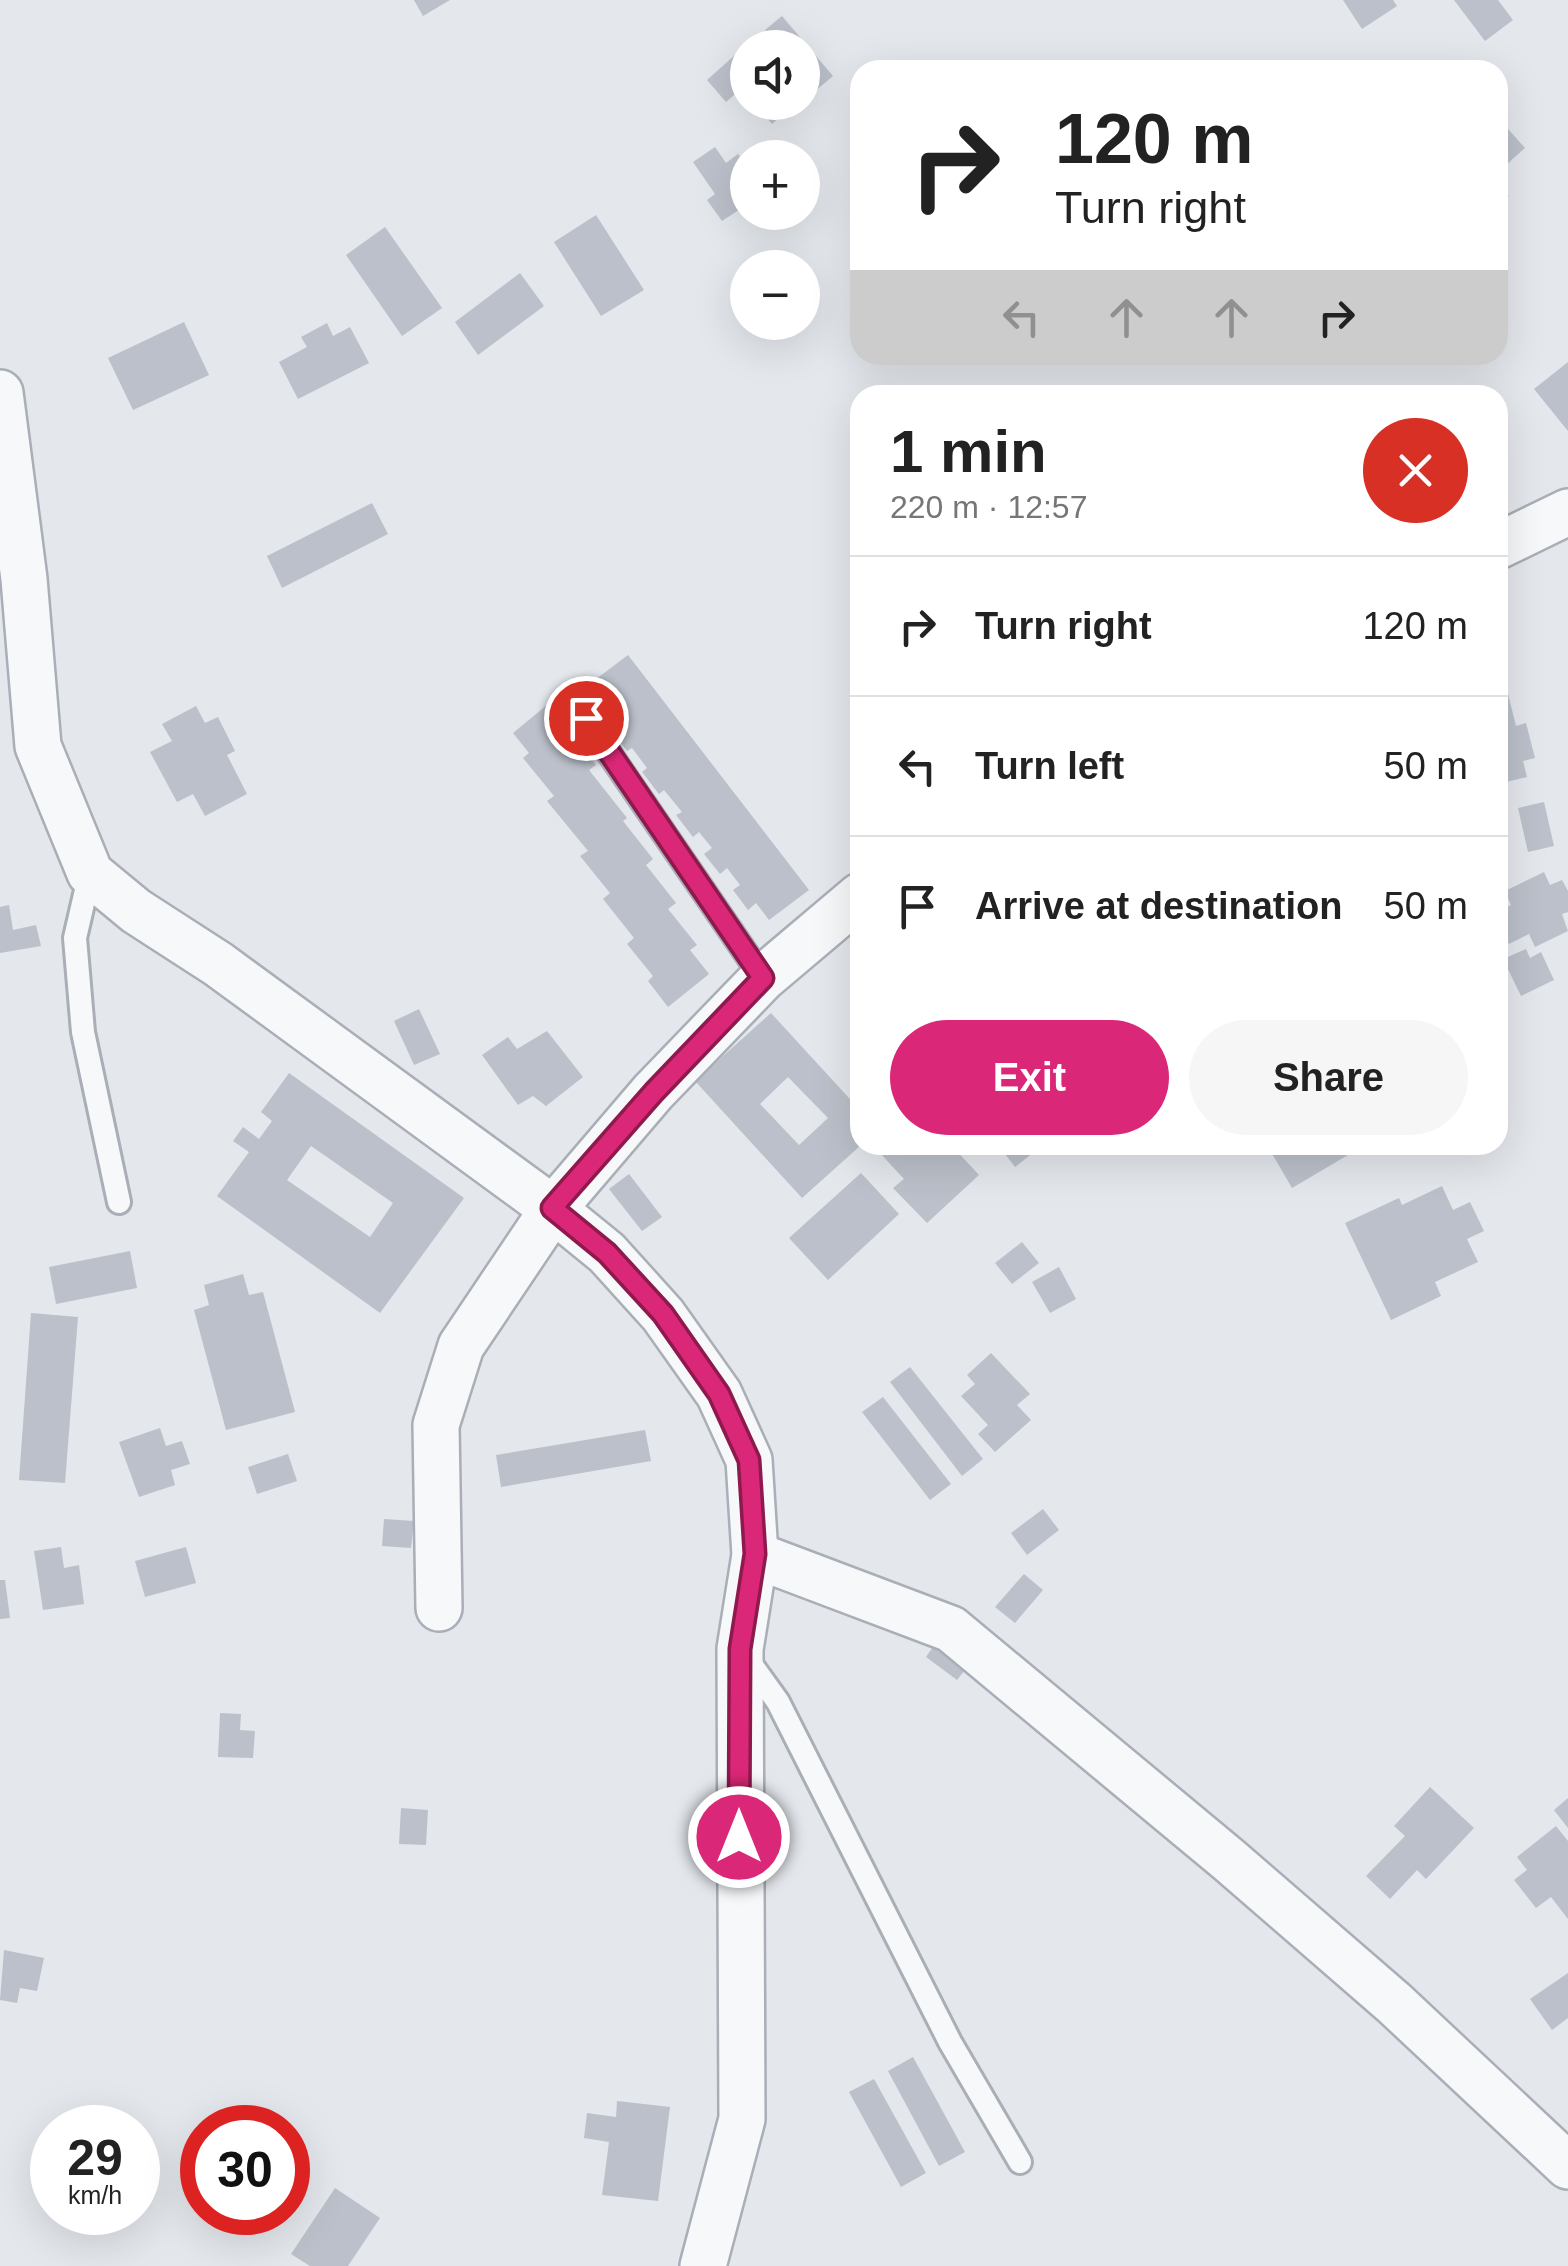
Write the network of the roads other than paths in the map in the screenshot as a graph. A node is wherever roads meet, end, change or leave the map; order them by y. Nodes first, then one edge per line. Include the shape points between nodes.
1 (0, 393) edge
2 (1568, 512) edge
3 (1508, 541) edge
4 (586, 718) dead end
5 (90, 873) junction
6 (850, 904) edge
7 (763, 978) junction
8 (119, 1202) dead end
9 (552, 1208) junction
10 (755, 1554) junction
11 (439, 1608) dead end
12 (740, 1649) junction
13 (1020, 2162) dead end
14 (1568, 2166) edge
15 (703, 2266) edge

1 - 5 street via 38,746
2 - 3 street
4 - 7 lane
5 - 8 lane via 75,938 83,1032
5 - 9 street
6 - 7 street
7 - 9 street
9 - 10 street via 607,1253 663,1314 719,1394 749,1460
9 - 11 street via 462,1346 436,1425
10 - 12 street
10 - 14 street via 951,1629 1379,1990
12 - 13 lane via 778,1702 950,2042
12 - 15 street via 742,2119

